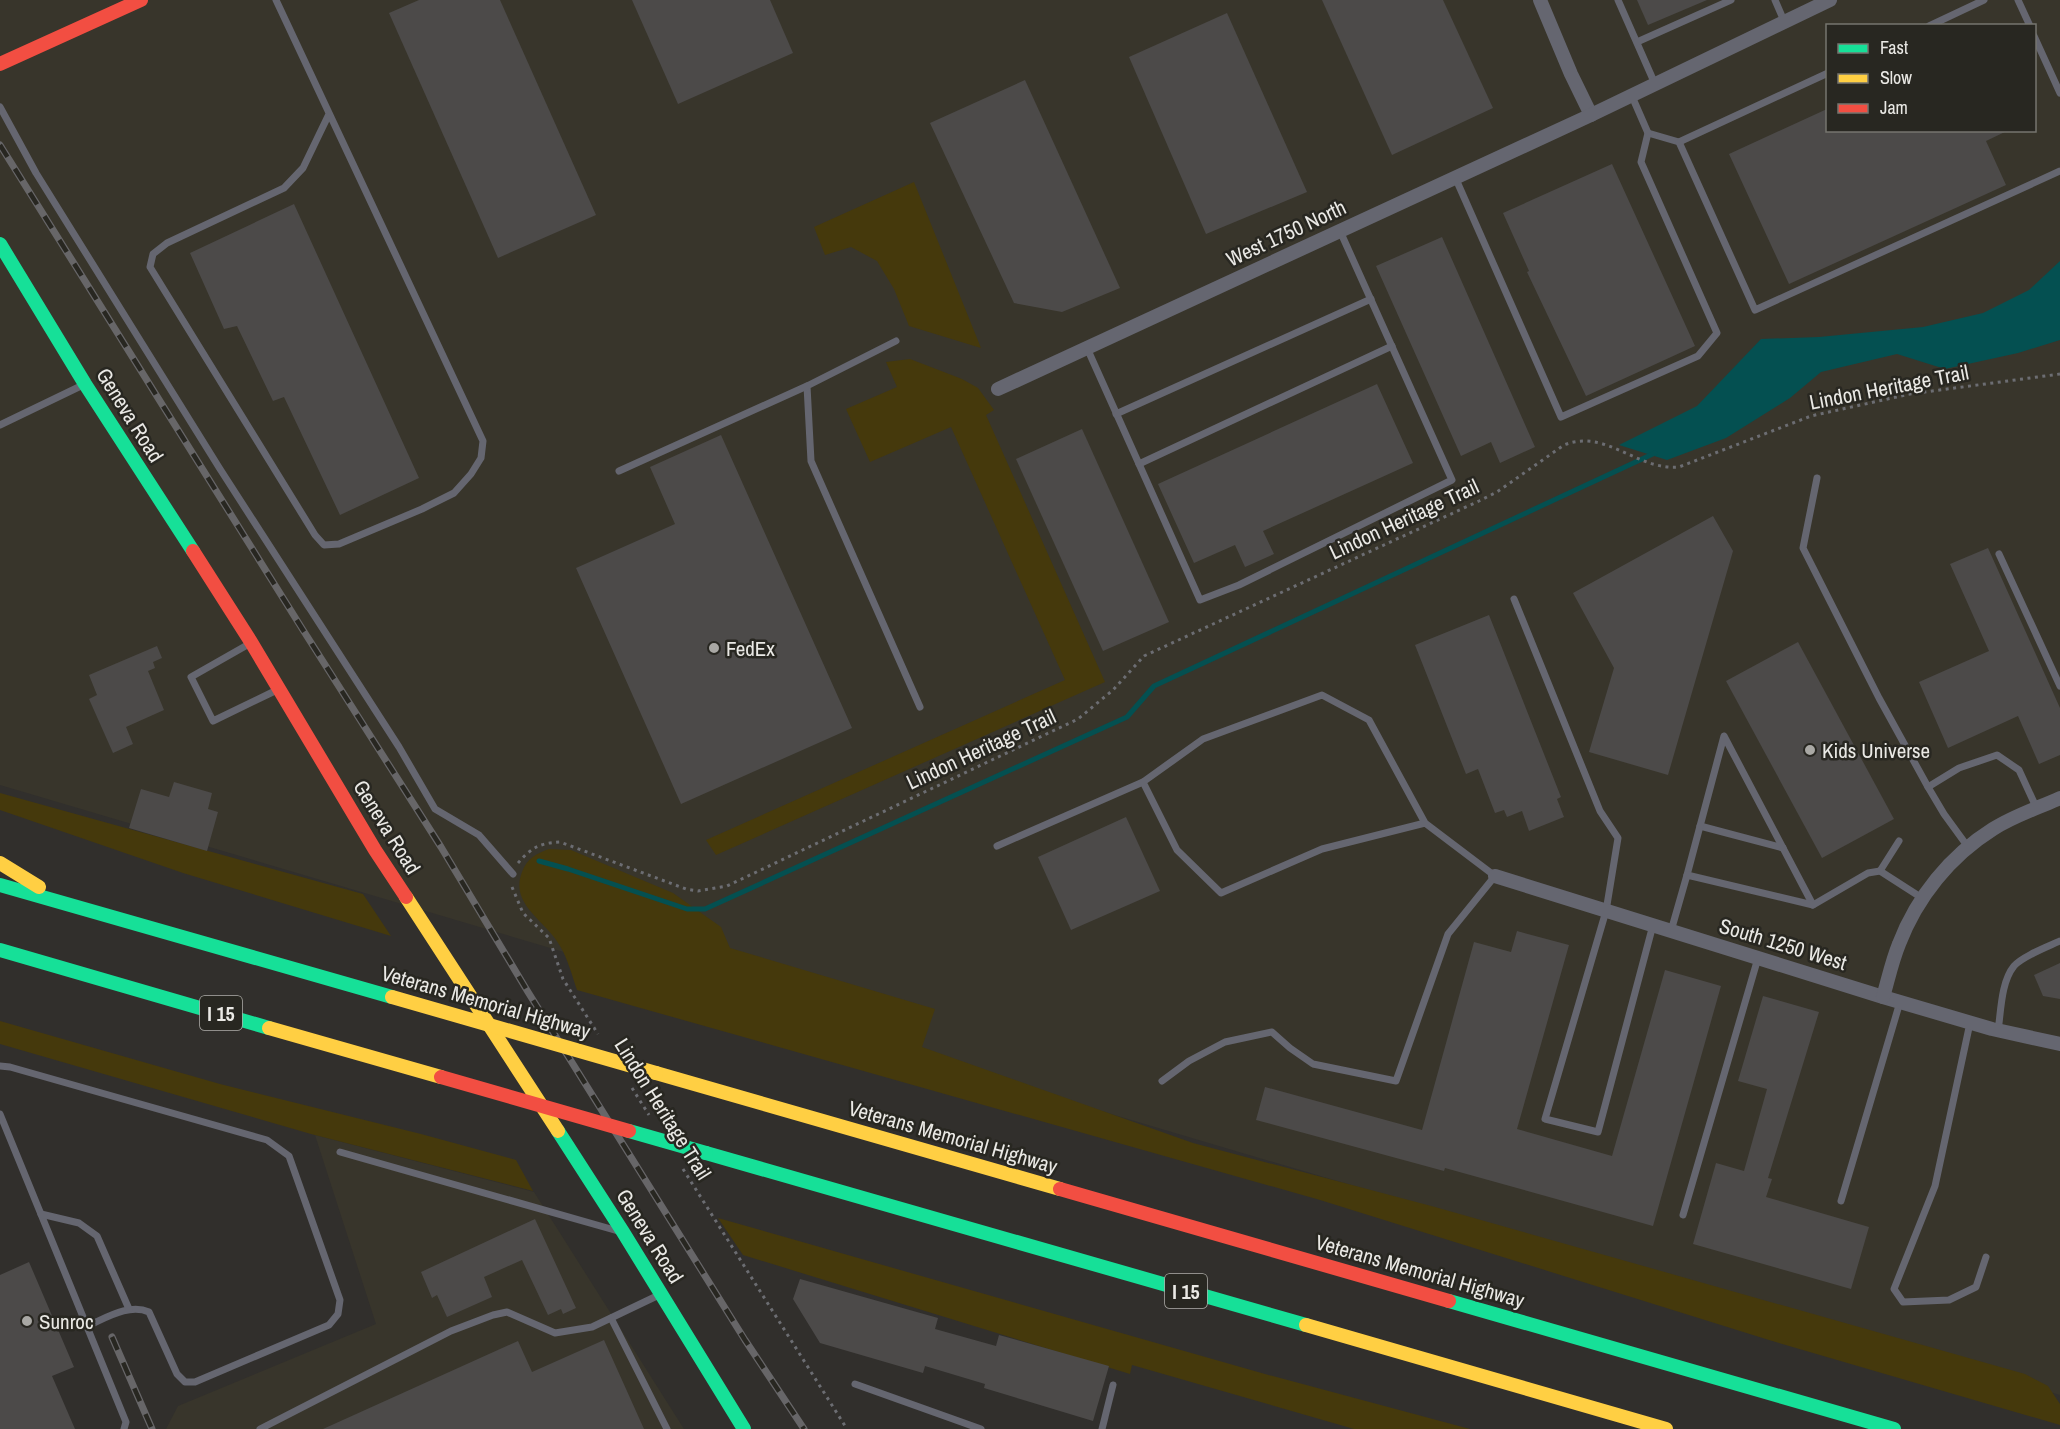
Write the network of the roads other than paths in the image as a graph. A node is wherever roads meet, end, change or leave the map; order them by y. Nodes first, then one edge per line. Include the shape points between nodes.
1 (141, 0) edge
2 (276, 0) edge
3 (1540, 0) edge
4 (1618, 0) edge
5 (1731, 0) edge
6 (1775, 0) edge
7 (1830, 0) edge
8 (1984, 0) edge
9 (2018, 0) edge
10 (1784, 21) junction
11 (1933, 24) edge
12 (2029, 24) edge
13 (2036, 40) edge
14 (1637, 42) junction
15 (0, 64) edge
16 (1826, 73) edge
17 (1655, 84) junction
18 (2060, 93) edge
19 (1632, 94) junction
20 (0, 107) edge
21 (329, 114) junction
22 (1591, 115) junction
23 (1648, 133) junction
24 (1678, 142) junction
25 (2060, 171) edge
26 (1455, 177) junction
27 (1340, 231) junction
28 (0, 244) edge
29 (1371, 299) junction
30 (896, 341) dead end
31 (1392, 346) junction
32 (1087, 348) junction
33 (85, 384) junction
34 (807, 386) junction
35 (998, 389) dead end
36 (1116, 414) junction
37 (0, 424) edge
38 (1139, 464) junction
39 (620, 471) dead end
40 (1817, 478) dead end
41 (1999, 554) dead end
42 (1514, 599) dead end
43 (251, 642) junction
44 (2060, 686) edge
45 (279, 688) junction
46 (920, 707) dead end
47 (1143, 782) junction
48 (1928, 787) junction
49 (2060, 798) edge
50 (2037, 809) junction
51 (1425, 823) junction
52 (1700, 826) junction
53 (1899, 841) dead end
54 (997, 846) dead end
55 (1968, 847) junction
56 (1783, 848) junction
57 (0, 863) edge
58 (1880, 871) junction
59 (513, 874) road end
60 (1687, 875) junction
61 (1495, 876) junction
62 (0, 885) edge
63 (1923, 898) junction
64 (68, 904) junction
65 (1814, 905) junction
66 (1606, 911) junction
67 (1653, 925) junction
68 (1671, 931) junction
69 (2060, 941) edge
70 (0, 950) edge
71 (1758, 958) junction
72 (1883, 997) junction
73 (1900, 1002) junction
74 (1970, 1023) junction
75 (1998, 1031) junction
76 (2060, 1044) edge
77 (0, 1066) edge
78 (1162, 1081) dead end
79 (0, 1114) edge
80 (340, 1152) dead end
81 (1840, 1201) dead end
82 (41, 1214) junction
83 (1683, 1215) dead end
84 (623, 1232) junction
85 (1986, 1257) dead end
86 (661, 1294) junction
87 (129, 1309) junction
88 (610, 1318) junction
89 (87, 1326) junction
90 (855, 1384) dead end
91 (1113, 1385) dead end
92 (124, 1429) edge
93 (261, 1429) edge
94 (667, 1429) edge
95 (744, 1429) edge
96 (981, 1429) edge
97 (1102, 1429) edge
98 (1666, 1429) edge
99 (1894, 1429) edge

1 - 15 main road
2 - 21 lane
3 - 22 street
4 - 14 lane
5 - 14 lane
6 - 10 lane
7 - 10 street, West 1750 North
8 - 11 lane
9 - 12 lane
10 - 17 street, West 1750 North
13 - 18 lane
14 - 17 lane
16 - 24 lane
17 - 19 street, West 1750 North
19 - 22 street, West 1750 North
19 - 23 lane
20 - 59 lane via 36,173 435,809 480,835
21 - 21 lane via 483,441 481,458 454,493 339,544 324,545 150,267 153,254 167,243 284,188 303,168
22 - 26 street, West 1750 North
23 - 24 lane
23 - 26 lane via 1641,162 1718,333 1698,356 1561,417
24 - 25 lane via 1755,310
26 - 27 street, West 1750 North
27 - 29 lane
27 - 32 street, West 1750 North
28 - 33 main road, Geneva Road
29 - 31 lane
29 - 36 lane
30 - 34 lane
31 - 38 lane
31 - 38 lane via 1452,480 1239,585 1200,600
32 - 35 street, West 1750 North
32 - 36 lane
33 - 37 lane
33 - 43 main road, Geneva Road
34 - 39 lane
34 - 46 lane via 811,461
36 - 38 lane
40 - 48 lane via 1803,548
41 - 44 lane
42 - 66 lane via 1600,811 1618,838
43 - 45 main road, Geneva Road
43 - 45 lane via 191,677 213,721
45 - 84 main road, Geneva Road via 375,850
47 - 51 lane via 1177,850 1221,894 1322,849
47 - 51 lane via 1203,739 1322,695 1369,720
47 - 54 lane
48 - 50 lane via 1959,768 1997,755 2019,770
48 - 55 lane
49 - 50 street
50 - 55 street via 1995,827
51 - 61 lane
52 - 56 lane
52 - 56 lane via 1724,736
52 - 60 lane
53 - 58 lane
55 - 63 street via 1948,865
56 - 65 lane
57 - 64 main road
58 - 63 lane
58 - 65 lane via 1868,873
60 - 65 lane
60 - 68 lane
61 - 66 street, South 1250 West
61 - 78 lane via 1448,934 1396,1081 1312,1064 1272,1032 1225,1042
62 - 64 main road, Veterans Memorial Highway
63 - 72 street via 1908,922
64 - 99 main road, Veterans Memorial Highway, bridge
66 - 67 street, South 1250 West
66 - 67 lane via 1545,1119 1598,1132
67 - 68 street, South 1250 West
68 - 71 street, South 1250 West
69 - 75 lane via 2014,966 2006,981
70 - 98 main road, I 15, bridge
71 - 72 street, South 1250 West
71 - 83 lane
72 - 73 street, South 1250 West
73 - 74 street, South 1250 West
73 - 81 lane
74 - 75 street, South 1250 West
74 - 85 lane via 1935,1186 1894,1289 1903,1302 1949,1300 1976,1287
75 - 76 street, South 1250 West
77 - 87 lane via 267,1140 289,1156 340,1300 338,1314 329,1325 195,1382 185,1382 177,1374 149,1312
79 - 82 lane
80 - 84 lane
82 - 87 lane via 79,1223 97,1236
82 - 89 lane
84 - 86 main road, Geneva Road
86 - 88 lane
86 - 95 main road, Geneva Road
87 - 89 lane
88 - 93 lane via 592,1327 555,1333 507,1312 493,1315 451,1331
88 - 94 lane
89 - 92 lane via 126,1422
90 - 96 lane
91 - 97 lane

